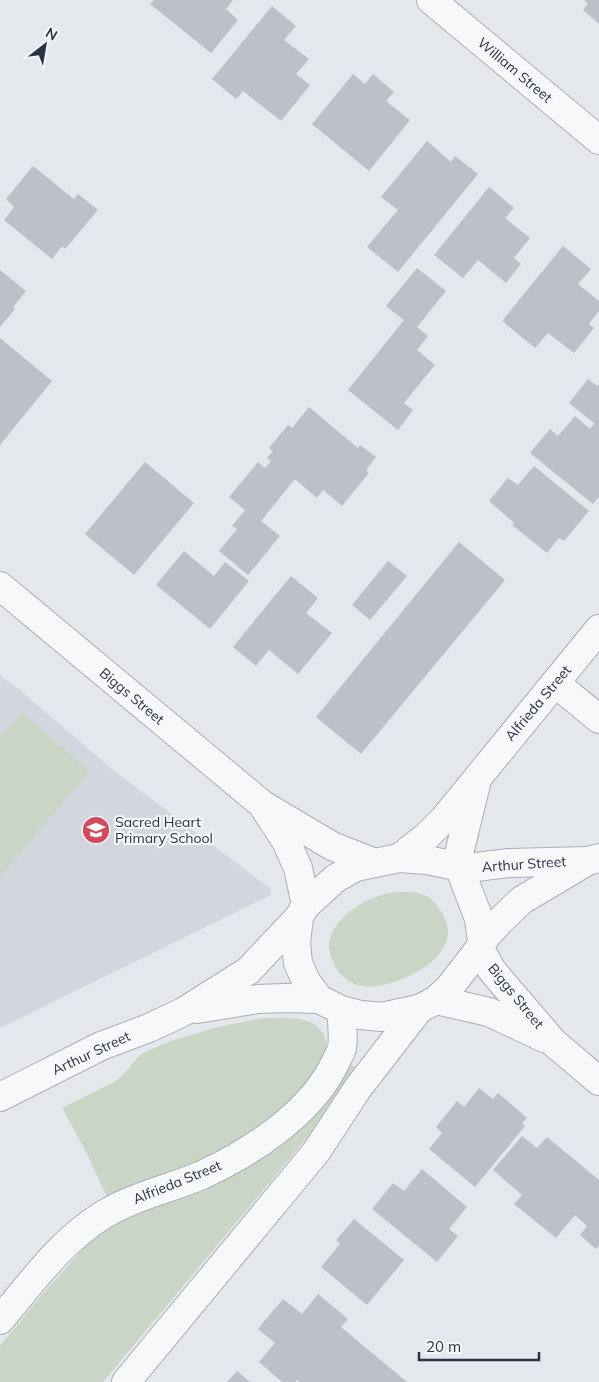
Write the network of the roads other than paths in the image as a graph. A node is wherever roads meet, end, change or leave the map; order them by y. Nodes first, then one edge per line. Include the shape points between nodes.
1 (431, 0) edge
2 (599, 140) edge
3 (0, 586) edge
4 (599, 629) edge
5 (555, 683) junction
6 (599, 719) edge
7 (478, 778) junction
8 (263, 806) junction
9 (593, 859) edge
10 (387, 860) junction
11 (458, 868) junction
12 (303, 911) junction
13 (481, 944) junction
14 (330, 1004) junction
15 (428, 1004) junction
16 (183, 1012) junction
17 (554, 1043) junction
18 (599, 1081) edge
19 (0, 1097) edge
20 (0, 1320) edge
21 (126, 1382) edge

1 - 2 street, William Street
3 - 8 street, Biggs Street
4 - 5 street, Alfrieda Street
5 - 6 street
5 - 7 street, Alfrieda Street
7 - 10 street, Alfrieda Street via 427,836
7 - 11 street, Alfrieda Street
8 - 10 street, Biggs Street via 332,846
8 - 12 street, Biggs Street via 286,841 298,868
9 - 11 street, Arthur Street
9 - 13 street, Arthur Street via 522,900
10 - 11 street via 427,860
10 - 12 street via 356,867 336,878
11 - 13 street via 479,919
12 - 14 street via 296,943 298,963 306,980
12 - 16 street, Arthur Street via 248,971
13 - 15 street via 449,988
13 - 17 street, Biggs Street via 496,975
14 - 15 street via 360,1015 381,1017
14 - 16 street, Arthur Street via 284,998 258,999
14 - 20 street, Alfrieda Street via 343,1033 342,1049 323,1084 300,1110 225,1164 126,1202 87,1225
15 - 17 street, Biggs Street via 489,1012
15 - 21 street via 358,1088 316,1152
16 - 19 street, Arthur Street via 101,1046
17 - 18 street, Biggs Street

